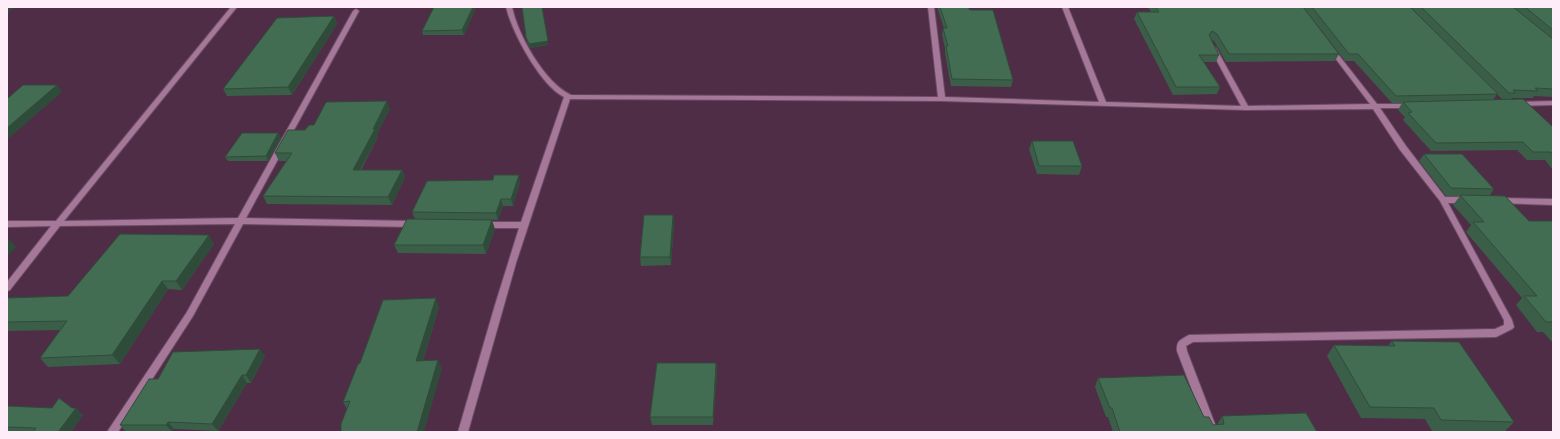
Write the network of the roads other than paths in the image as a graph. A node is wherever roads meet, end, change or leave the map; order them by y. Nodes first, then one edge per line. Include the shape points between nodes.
1 (234, 7) edge
2 (509, 7) edge
3 (931, 7) edge
4 (1065, 7) edge
5 (356, 11) dead end
6 (1210, 42) edge
7 (1330, 46) edge
8 (567, 97) junction
9 (942, 99) junction
10 (1553, 103) edge
11 (1103, 104) junction
12 (1509, 104) edge
13 (1375, 106) junction
14 (1421, 106) edge
15 (1246, 108) junction
16 (1443, 200) junction
17 (1475, 200) edge
18 (1490, 201) edge
19 (1553, 202) edge
20 (242, 221) junction
21 (7, 224) edge
22 (57, 224) junction
23 (421, 224) edge
24 (476, 225) edge
25 (523, 225) junction
26 (7, 288) edge
27 (112, 432) edge
28 (463, 432) edge
29 (1214, 432) edge

1 - 22 street
2 - 8 street via 510,17 522,41 547,78
3 - 9 street
4 - 11 street
5 - 20 street
6 - 15 street
7 - 13 street
8 - 9 street
8 - 25 street
9 - 11 street
10 - 12 street
11 - 15 street
13 - 14 street
13 - 15 street
13 - 16 street
16 - 17 street
16 - 29 street via 1508,320 1509,327 1496,333 1186,340 1182,350
18 - 19 street
20 - 22 street
20 - 23 street
20 - 27 street via 190,314
21 - 22 street
22 - 26 street
24 - 25 street
25 - 28 street

